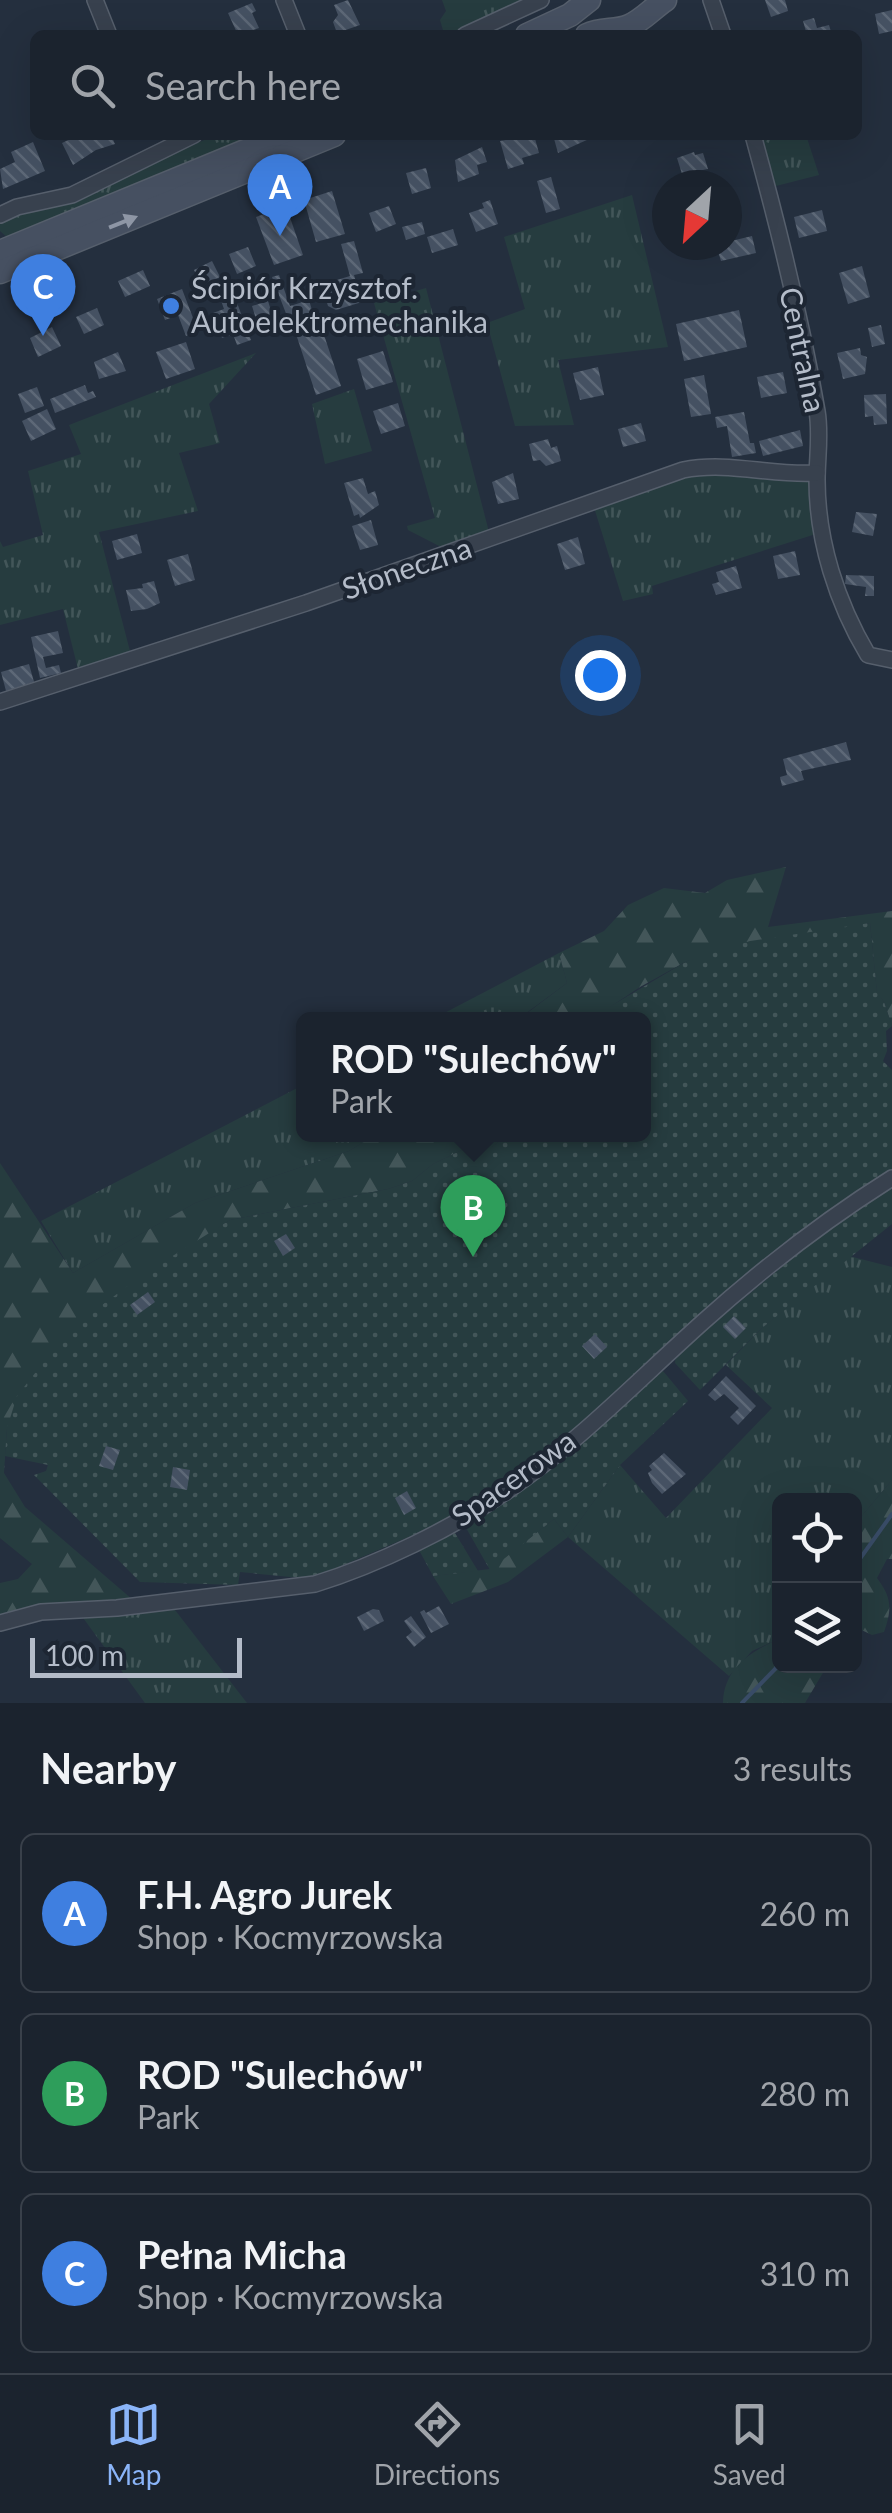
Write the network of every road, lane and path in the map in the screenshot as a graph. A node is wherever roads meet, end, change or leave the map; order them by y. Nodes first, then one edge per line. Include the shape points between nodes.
1 (95, 0) edge
2 (284, 0) edge
3 (541, 0) edge
4 (590, 0) edge
5 (665, 0) edge
6 (711, 0) edge
7 (107, 30) edge
8 (296, 30) edge
9 (476, 30) edge
10 (538, 30) edge
11 (596, 30) edge
12 (605, 30) edge
13 (721, 30) edge
14 (150, 140) edge
15 (183, 140) edge
16 (272, 140) edge
17 (320, 140) edge
18 (754, 140) edge
19 (154, 153) junction
20 (0, 215) edge
21 (0, 256) edge
22 (817, 473) junction
23 (892, 660) edge
24 (0, 702) edge
25 (892, 1178) edge
26 (0, 1623) edge

1 - 7 street
2 - 8 street
3 - 9 street
4 - 10 main road
4 - 11 main road
5 - 12 main road via 634,24
6 - 13 street
14 - 19 street
15 - 19 street
16 - 21 main road
21 -> 17 main road
18 - 22 street, Centralna via 818,416
19 - 20 street via 72,196
22 - 23 street, Centralna via 823,543 840,600 868,655
22 - 24 street, Słoneczna via 736,466 683,470 306,604
25 - 26 street, Spacerowa via 798,1244 584,1430 468,1516 315,1584 40,1612

